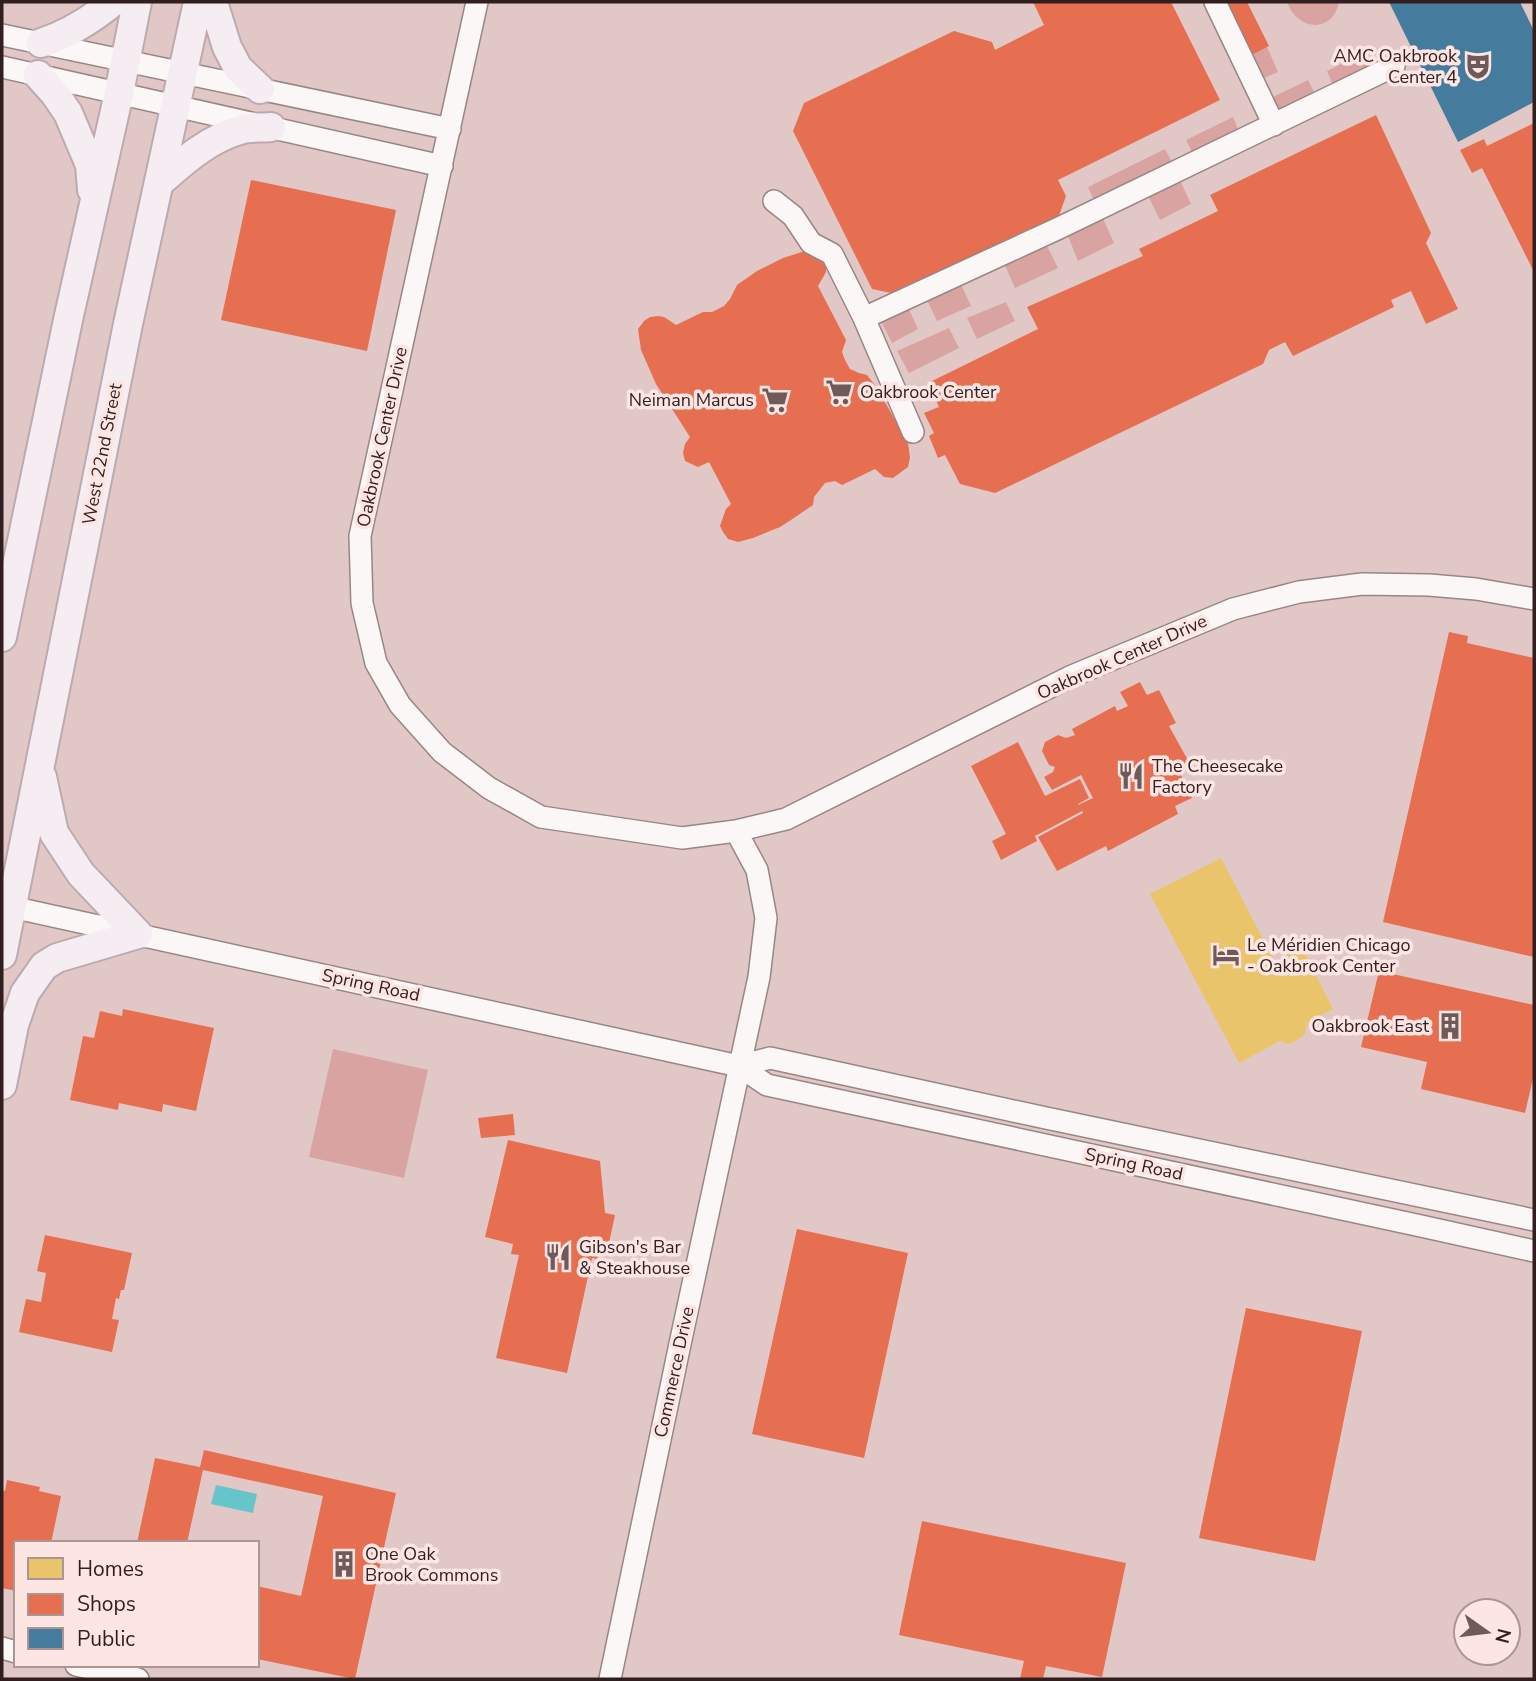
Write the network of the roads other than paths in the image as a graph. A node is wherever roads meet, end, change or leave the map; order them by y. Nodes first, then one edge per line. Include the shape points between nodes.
1 (113, 2) edge
2 (137, 2) edge
3 (198, 2) edge
4 (213, 2) edge
5 (477, 2) edge
6 (1215, 2) edge
7 (2, 35) edge
8 (41, 43) junction
9 (126, 61) junction
10 (1394, 66) dead end
11 (2, 67) edge
12 (183, 73) junction
13 (38, 75) junction
14 (260, 89) junction
15 (119, 93) junction
16 (176, 106) junction
17 (1274, 125) junction
18 (271, 127) junction
19 (450, 129) junction
20 (442, 166) junction
21 (159, 183) junction
22 (774, 201) dead end
23 (94, 206) junction
24 (864, 318) junction
25 (914, 432) dead end
26 (1534, 598) edge
27 (2, 637) edge
28 (40, 765) junction
29 (736, 831) junction
30 (7, 906) edge
31 (138, 934) junction
32 (2, 956) edge
33 (739, 1066) junction
34 (2, 1085) edge
35 (1534, 1220) edge
36 (1534, 1251) edge
37 (85, 1667) edge
38 (138, 1679) edge
39 (610, 1679) edge

1 - 8 main road via 79,27
2 - 9 main road
3 - 12 main road, West 22nd Street
4 - 14 main road via 238,68
5 - 19 street, Oakbrook Center Drive
6 - 17 street
7 - 8 street
8 - 9 street
9 - 12 street
9 - 15 main road
10 - 17 street
11 - 13 street
12 - 14 street
12 - 16 main road, West 22nd Street
13 - 15 street
13 - 23 main road via 68,113 81,140 90,165
14 - 19 street
15 - 16 street
15 - 23 main road
16 - 18 street
16 - 21 main road, West 22nd Street
17 - 24 street
18 - 20 street
18 - 21 main road via 243,129 216,140
19 - 20 street, Oakbrook Center Drive
20 - 29 street, Oakbrook Center Drive via 360,536 362,603 376,663 400,705 442,752 489,788 541,817 682,838
21 - 28 main road, West 22nd Street
22 - 24 street via 793,216 811,243 832,254
23 - 27 main road
24 - 25 street
26 - 29 street, Oakbrook Center Drive via 1429,585 1362,584 1298,592 1233,609 1072,676 786,819
28 - 30 main road, West 22nd Street
28 - 31 main road via 54,833 81,874
29 - 33 street via 757,870 766,918 759,976
30 - 31 street, Spring Road
30 - 32 main road, West 22nd Street
31 - 33 street, Spring Road
31 - 34 main road via 44,966 25,993
33 - 35 street, Spring Road via 770,1058
33 - 36 street, Spring Road via 767,1085
33 - 39 street, Commerce Drive
37 - 38 street

